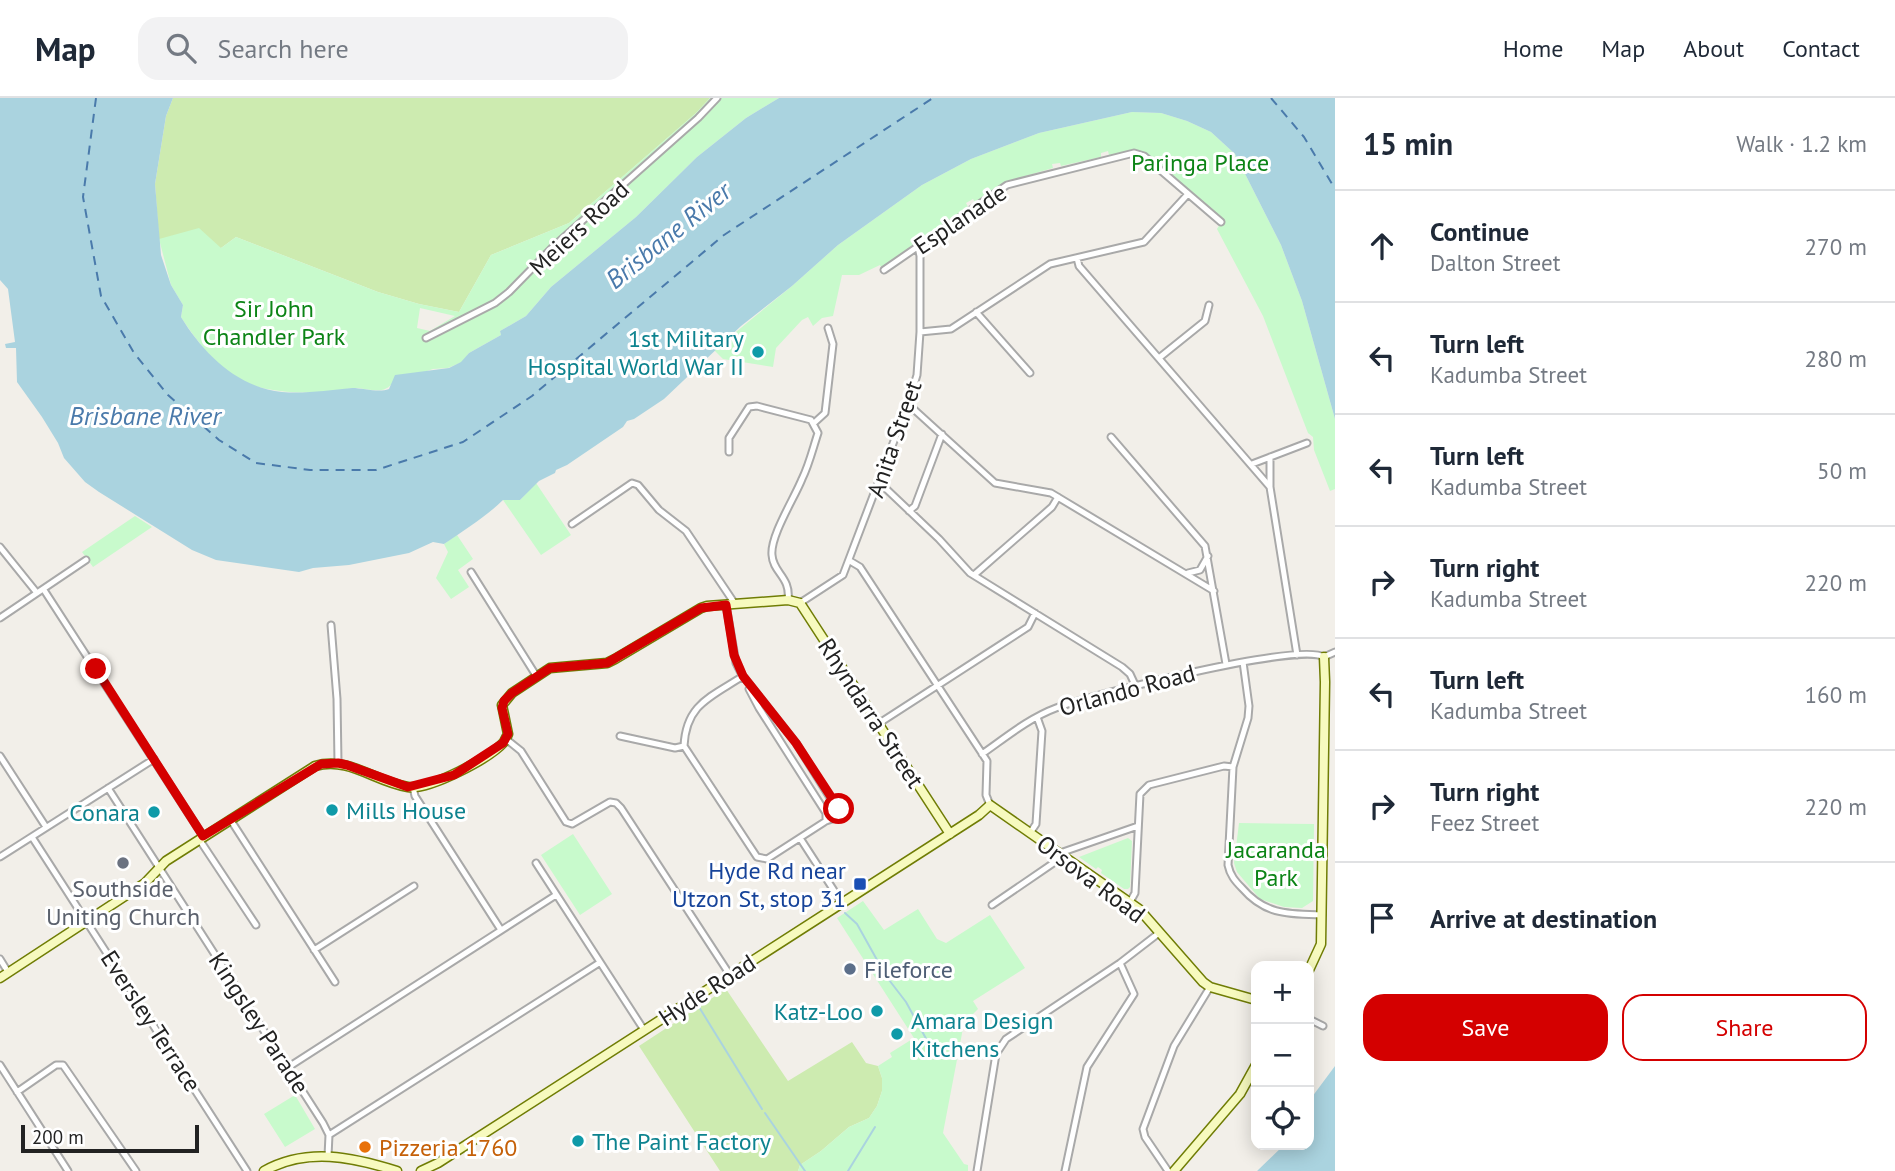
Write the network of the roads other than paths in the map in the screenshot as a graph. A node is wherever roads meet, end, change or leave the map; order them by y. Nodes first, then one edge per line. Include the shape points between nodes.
1 (717, 98) edge
2 (1188, 194) junction
3 (1221, 222) dead end
4 (918, 247) junction
5 (1077, 258) junction
6 (884, 270) dead end
7 (1209, 305) dead end
8 (976, 312) junction
9 (828, 328) dead end
10 (920, 331) junction
11 (426, 338) dead end
12 (1158, 358) junction
13 (1030, 373) dead end
14 (908, 404) junction
15 (814, 424) junction
16 (942, 435) junction
17 (1111, 437) dead end
18 (1307, 443) dead end
19 (729, 452) dead end
20 (1270, 457) junction
21 (1252, 464) junction
22 (880, 484) junction
23 (1270, 487) junction
24 (1058, 497) junction
25 (909, 511) junction
26 (572, 524) dead end
27 (0, 547) edge
28 (1208, 556) junction
29 (86, 560) dead end
30 (850, 561) junction
31 (471, 572) dead end
32 (1185, 573) junction
33 (974, 575) junction
34 (40, 591) junction
35 (1214, 591) junction
36 (789, 600) junction
37 (800, 603) junction
38 (731, 604) junction
39 (1035, 613) junction
40 (0, 618) edge
41 (331, 625) dead end
42 (1335, 652) edge
43 (1297, 655) junction
44 (1324, 657) junction
45 (1243, 662) junction
46 (1226, 664) junction
47 (743, 676) junction
48 (537, 677) junction
49 (938, 685) junction
50 (1136, 687) junction
51 (1037, 717) junction
52 (878, 724) junction
53 (620, 736) dead end
54 (506, 738) junction
55 (684, 746) junction
56 (982, 754) junction
57 (0, 756) edge
58 (154, 759) junction
59 (338, 763) junction
60 (1233, 767) junction
61 (413, 787) junction
62 (108, 788) junction
63 (990, 805) junction
64 (229, 819) junction
65 (826, 821) junction
66 (1138, 826) junction
67 (46, 827) junction
68 (1030, 833) junction
69 (950, 834) junction
70 (32, 837) junction
71 (201, 838) junction
72 (800, 838) junction
73 (1060, 853) junction
74 (0, 857) edge
75 (536, 863) dead end
76 (159, 869) junction
77 (414, 886) dead end
78 (556, 895) junction
79 (842, 902) junction
80 (1130, 902) junction
81 (992, 905) dead end
82 (1322, 915) junction
83 (86, 921) junction
84 (256, 925) dead end
85 (501, 930) junction
86 (1160, 933) junction
87 (313, 950) junction
88 (0, 959) edge
89 (1313, 961) edge
90 (599, 963) junction
91 (1120, 963) junction
92 (8, 972) junction
93 (730, 975) junction
94 (0, 978) edge
95 (335, 982) dead end
96 (1210, 987) junction
97 (1251, 999) edge
98 (1314, 1021) edge
99 (1323, 1026) dead end
100 (644, 1030) junction
101 (0, 1065) edge
102 (287, 1068) junction
103 (1251, 1074) edge
104 (17, 1092) junction
105 (329, 1135) junction
106 (328, 1156) junction
107 (358, 1161) junction
108 (68, 1171) edge
109 (136, 1171) edge
110 (247, 1171) edge
111 (264, 1171) edge
112 (380, 1171) edge
113 (397, 1171) edge
114 (421, 1171) edge
115 (977, 1171) edge
116 (1065, 1171) edge
117 (1168, 1171) edge
118 (1174, 1171) edge

1 - 11 street, Meiers Road via 509,292
2 - 3 street, Esplanade
2 - 4 street, Esplanade via 1144,156 1133,153 1007,185
2 - 5 street via 1148,240
4 - 6 street, Esplanade
4 - 10 street, Anita Street
5 - 8 street via 1043,267
5 - 12 street
7 - 12 street via 1205,321
8 - 10 street via 951,330
8 - 13 street
9 - 15 street via 833,344 825,413
10 - 14 street, Anita Street via 917,375
12 - 21 street
14 - 16 street
14 - 22 street, Anita Street
15 - 19 street via 749,407 729,438
15 - 36 street via 818,433 772,548 774,561 787,581
16 - 24 street via 995,483
16 - 25 street via 915,506
17 - 28 street via 1205,546
18 - 20 street
20 - 21 street
20 - 23 street
21 - 23 street
22 - 25 street
22 - 30 street, Anita Street
23 - 43 street
24 - 32 street
24 - 33 street
25 - 33 street
26 - 38 street via 632,483 638,485 659,510 686,531
27 - 34 street
28 - 32 street via 1200,570
28 - 35 street
29 - 34 street
30 - 37 street, Anita Street via 844,575
30 - 49 street via 860,567
31 - 48 street
32 - 35 street
33 - 39 street
34 - 40 street
34 - 58 street
35 - 46 street
36 - 37 street
36 - 38 street
37 - 52 street, Rhyndarra Street
38 - 47 street via 734,655
38 - 48 street via 701,608 607,663 555,666
39 - 49 street via 1028,627
39 - 50 street via 1122,667
41 - 59 street
42 - 44 street, Orlando Road
43 - 44 street, Orlando Road
43 - 45 street, Orlando Road
44 - 82 street
45 - 46 street, Orlando Road
45 - 60 street via 1248,718
46 - 50 street, Orlando Road
47 - 55 street via 693,711
47 - 65 street via 826,813
47 - 65 street via 796,743 839,809 835,818
48 - 54 street via 504,701
49 - 52 street
49 - 56 street
50 - 51 street, Orlando Road
51 - 56 street, Orlando Road
51 - 68 street via 1042,732 1036,824
52 - 69 street, Rhyndarra Street
53 - 55 street
54 - 61 street via 500,747 459,772
54 - 93 street via 521,751 566,821 572,824 610,802 621,808
55 - 72 street via 757,857 770,858
56 - 63 street via 989,765 986,794
57 - 67 street
58 - 62 street
58 - 71 street
59 - 61 street
59 - 64 street via 315,766
60 - 66 street via 1149,785 1140,794
60 - 82 street via 1230,874 1260,906 1287,914
61 - 85 street
62 - 67 street
62 - 76 street, Kingsley Parade
63 - 68 street, Orsova Road
63 - 69 street, Hyde Road
64 - 71 street
64 - 87 street
65 - 72 street
66 - 73 street
66 - 80 street via 1135,893
67 - 70 street
68 - 73 street, Orsova Road
69 - 79 street, Hyde Road
70 - 74 street
70 - 83 street, Eversley Terrace
71 - 76 street
71 - 84 street
72 - 79 street
73 - 80 street, Orsova Road
73 - 81 street via 1052,864
75 - 78 street
76 - 83 street
76 - 102 street, Kingsley Parade
77 - 87 street
78 - 85 street
78 - 90 street
79 - 93 street, Hyde Road
80 - 86 street, Orsova Road
82 - 89 street via 1321,944
83 - 92 street
83 - 110 street, Eversley Terrace
85 - 102 street
86 - 91 street
86 - 96 street, Orsova Road
87 - 95 street
88 - 92 street
90 - 100 street
90 - 105 street
91 - 115 street via 1000,1044
91 - 116 street via 1134,994 1087,1067
92 - 94 street
93 - 100 street, Hyde Road
96 - 97 street, Orsova Road
96 - 117 street via 1174,1046 1143,1129
98 - 99 street
100 - 114 street, Hyde Road
101 - 104 street
102 - 105 street, Kingsley Parade
103 - 118 street via 1240,1094
104 - 108 street
104 - 109 street via 63,1065
105 - 106 street
106 - 107 street
106 - 111 street via 291,1159
107 - 112 street
107 - 113 street

